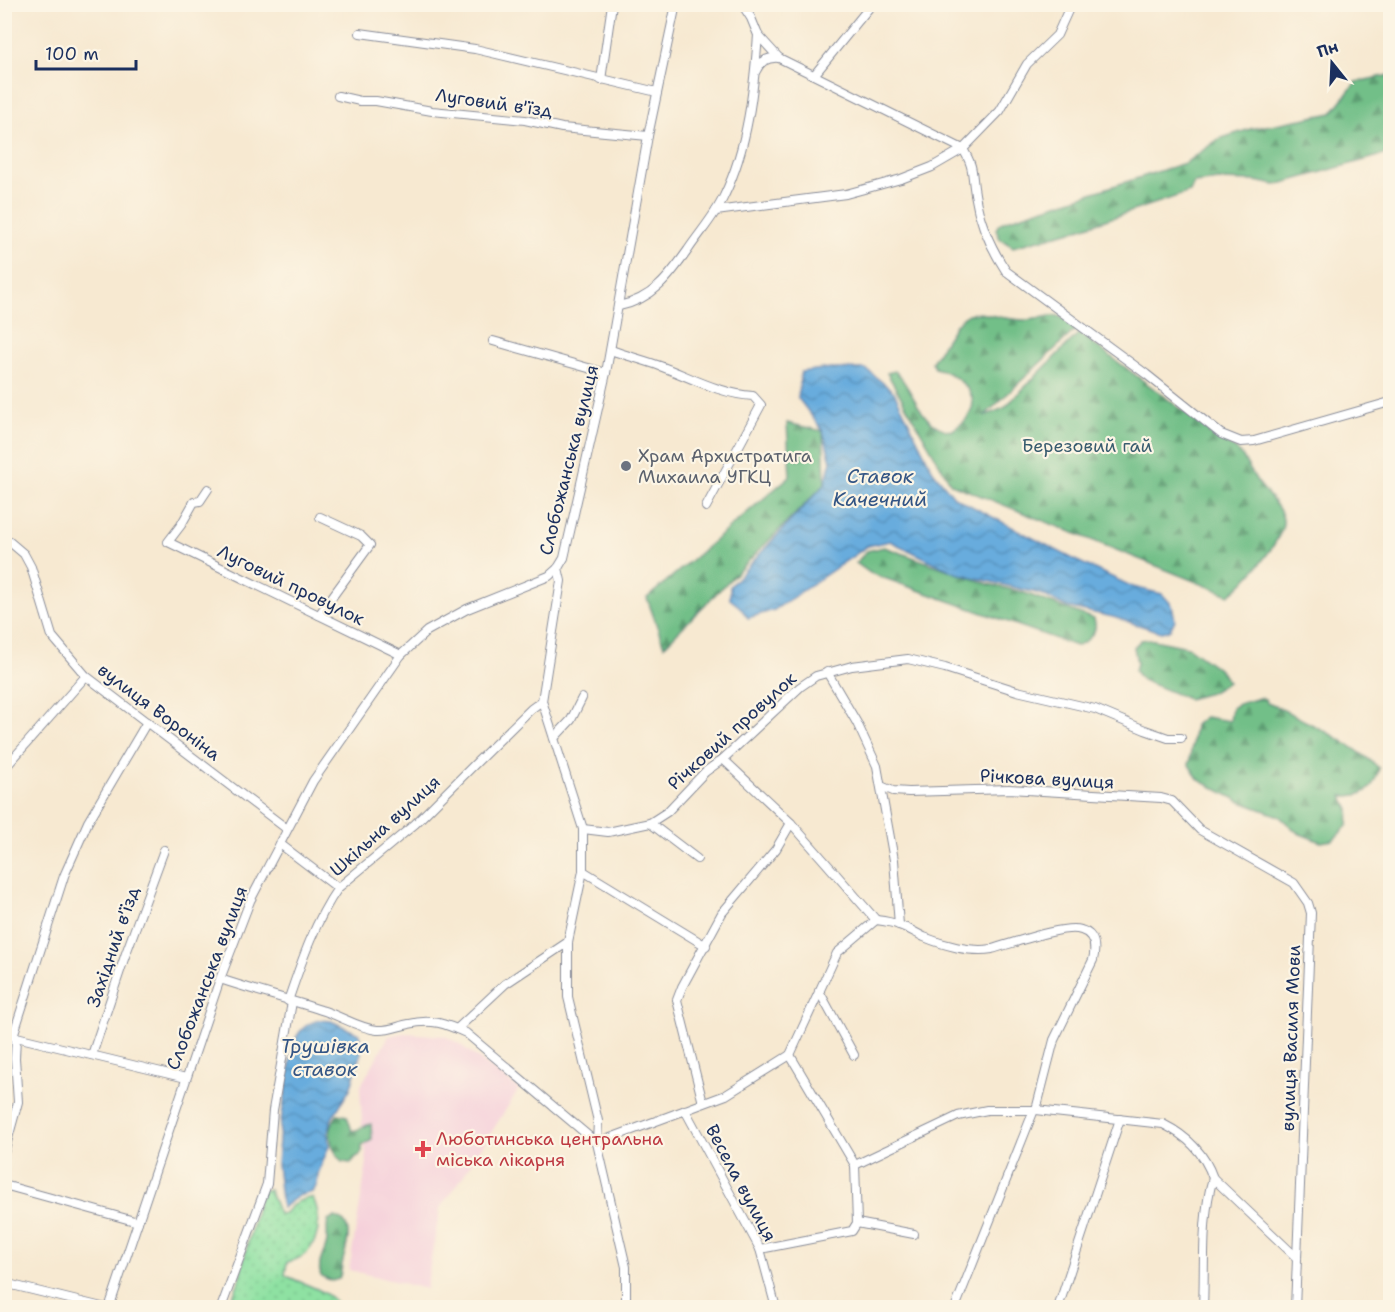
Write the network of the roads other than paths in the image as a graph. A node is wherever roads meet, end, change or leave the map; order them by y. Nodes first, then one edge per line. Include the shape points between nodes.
1 (612, 4) edge
2 (676, 4) edge
3 (742, 4) edge
4 (872, 4) edge
5 (1071, 4) edge
6 (360, 33) dead end
7 (758, 35) junction
8 (779, 58) junction
9 (755, 72) junction
10 (815, 74) junction
11 (601, 80) junction
12 (657, 92) junction
13 (338, 96) dead end
14 (648, 136) junction
15 (963, 149) junction
16 (717, 211) junction
17 (619, 306) junction
18 (493, 341) dead end
19 (611, 350) junction
20 (606, 373) junction
21 (1390, 402) edge
22 (208, 489) dead end
23 (706, 507) dead end
24 (320, 517) dead end
25 (4, 537) edge
26 (558, 568) junction
27 (319, 615) junction
28 (401, 655) junction
29 (827, 672) junction
30 (86, 676) junction
31 (582, 698) dead end
32 (542, 701) junction
33 (147, 722) junction
34 (554, 738) junction
35 (1181, 738) dead end
36 (723, 759) junction
37 (4, 769) edge
38 (881, 786) junction
39 (650, 823) junction
40 (791, 823) junction
41 (287, 829) junction
42 (583, 829) junction
43 (1200, 830) joint
44 (280, 844) junction
45 (164, 850) dead end
46 (697, 859) dead end
47 (583, 871) junction
48 (338, 888) junction
49 (876, 920) junction
50 (900, 925) junction
51 (568, 942) junction
52 (706, 946) junction
53 (219, 979) junction
54 (819, 991) junction
55 (290, 1002) junction
56 (457, 1029) junction
57 (11, 1036) edge
58 (92, 1055) junction
59 (790, 1055) junction
60 (854, 1055) dead end
61 (186, 1078) junction
62 (703, 1103) junction
63 (685, 1110) junction
64 (1035, 1110) junction
65 (1120, 1119) junction
66 (597, 1143) junction
67 (4, 1153) edge
68 (855, 1165) junction
69 (1213, 1178) junction
70 (4, 1185) edge
71 (138, 1222) junction
72 (857, 1223) junction
73 (914, 1234) dead end
74 (760, 1249) junction
75 (1297, 1258) junction
76 (4, 1283) edge
77 (107, 1308) edge
78 (221, 1308) edge
79 (627, 1308) edge
80 (776, 1308) edge
81 (955, 1308) edge
82 (1059, 1308) edge
83 (1203, 1308) edge
84 (1294, 1308) edge

1 - 11 street
2 - 12 street, Слобожанська вулиця
3 - 7 street
4 - 10 street
5 - 15 street via 1057,35 1027,64 1000,111
6 - 11 street via 475,49
7 - 8 street
7 - 9 street
8 - 9 street via 767,59
8 - 10 street
9 - 16 street via 736,170
10 - 15 street
11 - 12 street
12 - 14 street, Слобожанська вулиця
13 - 14 street, Луговий в'їзд via 562,128
14 - 17 street, Слобожанська вулиця
15 - 16 street via 901,179 846,194
15 - 21 street via 973,164 975,194 986,233 1006,272 1221,434 1241,442 1254,441
16 - 17 street via 672,273 650,294
17 - 19 street, Слобожанська вулиця
18 - 20 street
19 - 20 street, Слобожанська вулиця
19 - 23 street via 723,391 753,396 761,405
20 - 26 street, Слобожанська вулиця via 565,555
22 - 27 street, Луговий провулок via 200,501 194,502 168,542
24 - 27 street via 361,536 370,545
25 - 30 street, вулиця Вороніна via 24,554 31,567 52,636
26 - 28 street, Слобожанська вулиця via 540,581 447,619
26 - 32 street via 561,581
27 - 28 street, Луговий провулок
28 - 41 street, Слобожанська вулиця via 313,781
29 - 35 street, Річковий провулок via 908,659 1095,709 1144,730
29 - 36 street, Річковий провулок via 786,699
29 - 38 street via 873,754
30 - 33 street, вулиця Вороніна
30 - 37 street
31 - 34 street via 571,720
32 - 34 street
32 - 48 street, Шкільна вулиця via 415,824
33 - 41 street, вулиця Вороніна
33 - 57 street via 88,822 64,876
34 - 42 street
36 - 39 street, Річковий провулок
36 - 40 street
38 - 43 street, Річкова вулиця via 909,792 1009,789 1161,798 1172,801
38 - 50 street
39 - 42 street, Річковий провулок via 608,832
39 - 46 street
40 - 49 street
40 - 52 street via 776,849 722,914
41 - 44 street, Слобожанська вулиця
42 - 47 street
43 - 75 street, вулиця Василя Мови via 1294,883 1311,913
44 - 48 street
44 - 53 street, Слобожанська вулиця via 250,901
45 - 58 street, Західний в'їзд
47 - 51 street
47 - 52 street
48 - 55 street, Шкільна вулиця via 300,965
49 - 50 street
49 - 54 street via 837,953
50 - 64 street via 940,942 976,950 1076,928 1092,937 1093,960 1054,1040
51 - 56 street via 506,984
51 - 66 street via 568,997 598,1121
52 - 62 street via 677,1000
53 - 55 street
53 - 61 street, Слобожанська вулиця
54 - 59 street
54 - 60 street
55 - 56 street via 376,1030 423,1021
55 - 78 street, Шкільна вулиця via 273,1110 267,1184
56 - 66 street
57 - 58 street
57 - 67 street via 18,1102
58 - 61 street
59 - 62 street via 726,1095
59 - 68 street
61 - 71 street, Слобожанська вулиця
62 - 63 street
63 - 66 street
63 - 74 street, Весела вулиця
64 - 65 street
64 - 68 street via 987,1110 958,1116
64 - 81 street
65 - 69 street via 1163,1124 1177,1131 1195,1145
65 - 82 street
66 - 79 street via 626,1267
68 - 72 street
69 - 75 street
69 - 83 street via 1206,1216
70 - 71 street
71 - 77 street, Слобожанська вулиця
72 - 73 street
72 - 74 street via 852,1231
74 - 80 street, Весела вулиця
75 - 84 street, вулиця Василя Мови
76 - 77 street

